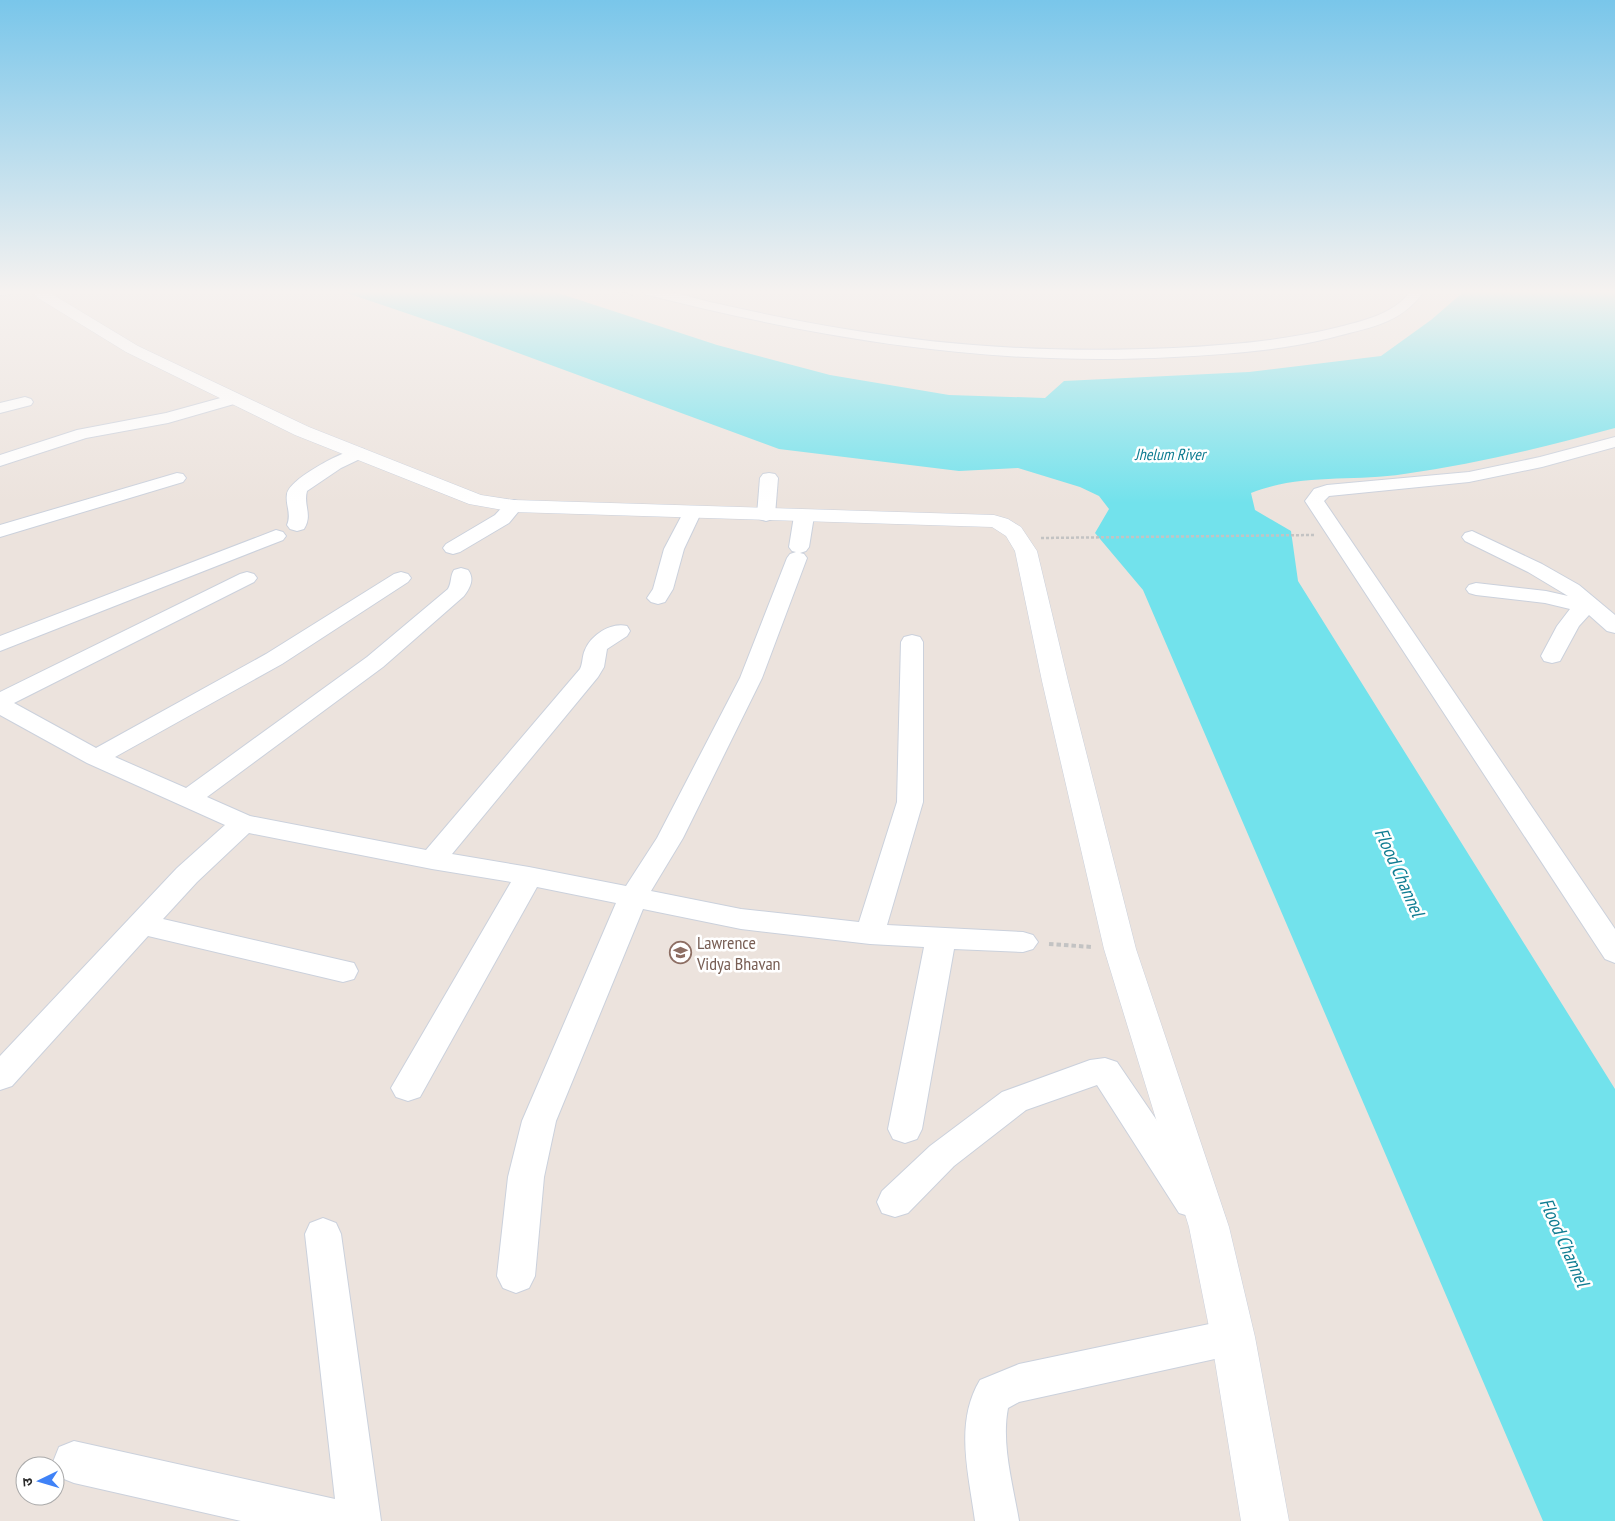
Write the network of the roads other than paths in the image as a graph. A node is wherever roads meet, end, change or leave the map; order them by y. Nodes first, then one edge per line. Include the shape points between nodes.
1 (158, 362) edge
2 (234, 399) junction
3 (25, 402) dead end
4 (0, 408) edge
5 (1613, 444) edge
6 (358, 453) junction
7 (0, 461) edge
8 (177, 478) dead end
9 (769, 478) dead end
10 (514, 506) junction
11 (692, 512) junction
12 (766, 515) junction
13 (804, 516) junction
14 (297, 525) dead end
15 (0, 531) edge
16 (276, 536) dead end
17 (1472, 537) dead end
18 (454, 548) dead end
19 (461, 574) dead end
20 (247, 578) dead end
21 (401, 578) dead end
22 (1476, 589) dead end
23 (658, 598) dead end
24 (1588, 606) junction
25 (1615, 626) edge
26 (619, 631) dead end
27 (912, 642) dead end
28 (0, 644) edge
29 (1552, 656) dead end
30 (0, 701) edge
31 (0, 705) edge
32 (96, 758) junction
33 (188, 799) junction
34 (243, 823) junction
35 (432, 860) junction
36 (530, 876) junction
37 (633, 898) junction
38 (142, 924) junction
39 (870, 934) junction
40 (941, 938) junction
41 (1024, 942) road end
42 (1615, 952) edge
43 (342, 971) dead end
44 (0, 1077) edge
45 (408, 1088) dead end
46 (905, 1129) dead end
47 (895, 1202) dead end
48 (1209, 1230) junction
49 (323, 1234) dead end
50 (516, 1276) dead end
51 (1233, 1337) junction
52 (74, 1462) dead end
53 (337, 1521) edge
54 (359, 1521) edge
55 (998, 1521) edge
56 (1265, 1521) edge

1 - 2 main road
2 - 6 main road
2 - 7 street via 168,418 83,434
3 - 4 street
5 - 42 street via 1469,477 1327,491 1320,493 1314,501
6 - 10 main road via 476,500
6 - 14 street via 335,464 295,492 301,515
8 - 15 street
9 - 12 street
10 - 11 main road
10 - 18 street via 502,520
11 - 12 main road
11 - 23 street via 674,549
12 - 13 main road
13 - 37 street via 798,553 751,678 670,838
13 - 48 main road via 994,521 1009,526 1020,538 1026,551 1120,949
16 - 28 street
17 - 24 street via 1565,585 1579,594
19 - 33 street via 457,592 398,644
20 - 30 street
21 - 32 street via 274,659
22 - 24 street via 1546,597
24 - 25 street
24 - 29 street via 1575,616
26 - 35 street via 600,644 590,672
27 - 39 street via 910,802
31 - 32 street
32 - 33 street
33 - 34 street
34 - 35 street
34 - 38 street via 187,875
35 - 36 street
36 - 37 street
36 - 45 street
37 - 39 street via 741,919
37 - 50 street via 539,1121 526,1177
38 - 43 street
38 - 44 street
39 - 40 street
40 - 41 street
40 - 46 street
47 - 48 street via 942,1156 1014,1102 1090,1073 1105,1071
48 - 51 main road
49 - 54 street
51 - 55 street via 1019,1383 993,1395 986,1411 985,1433
51 - 56 main road
52 - 53 street

